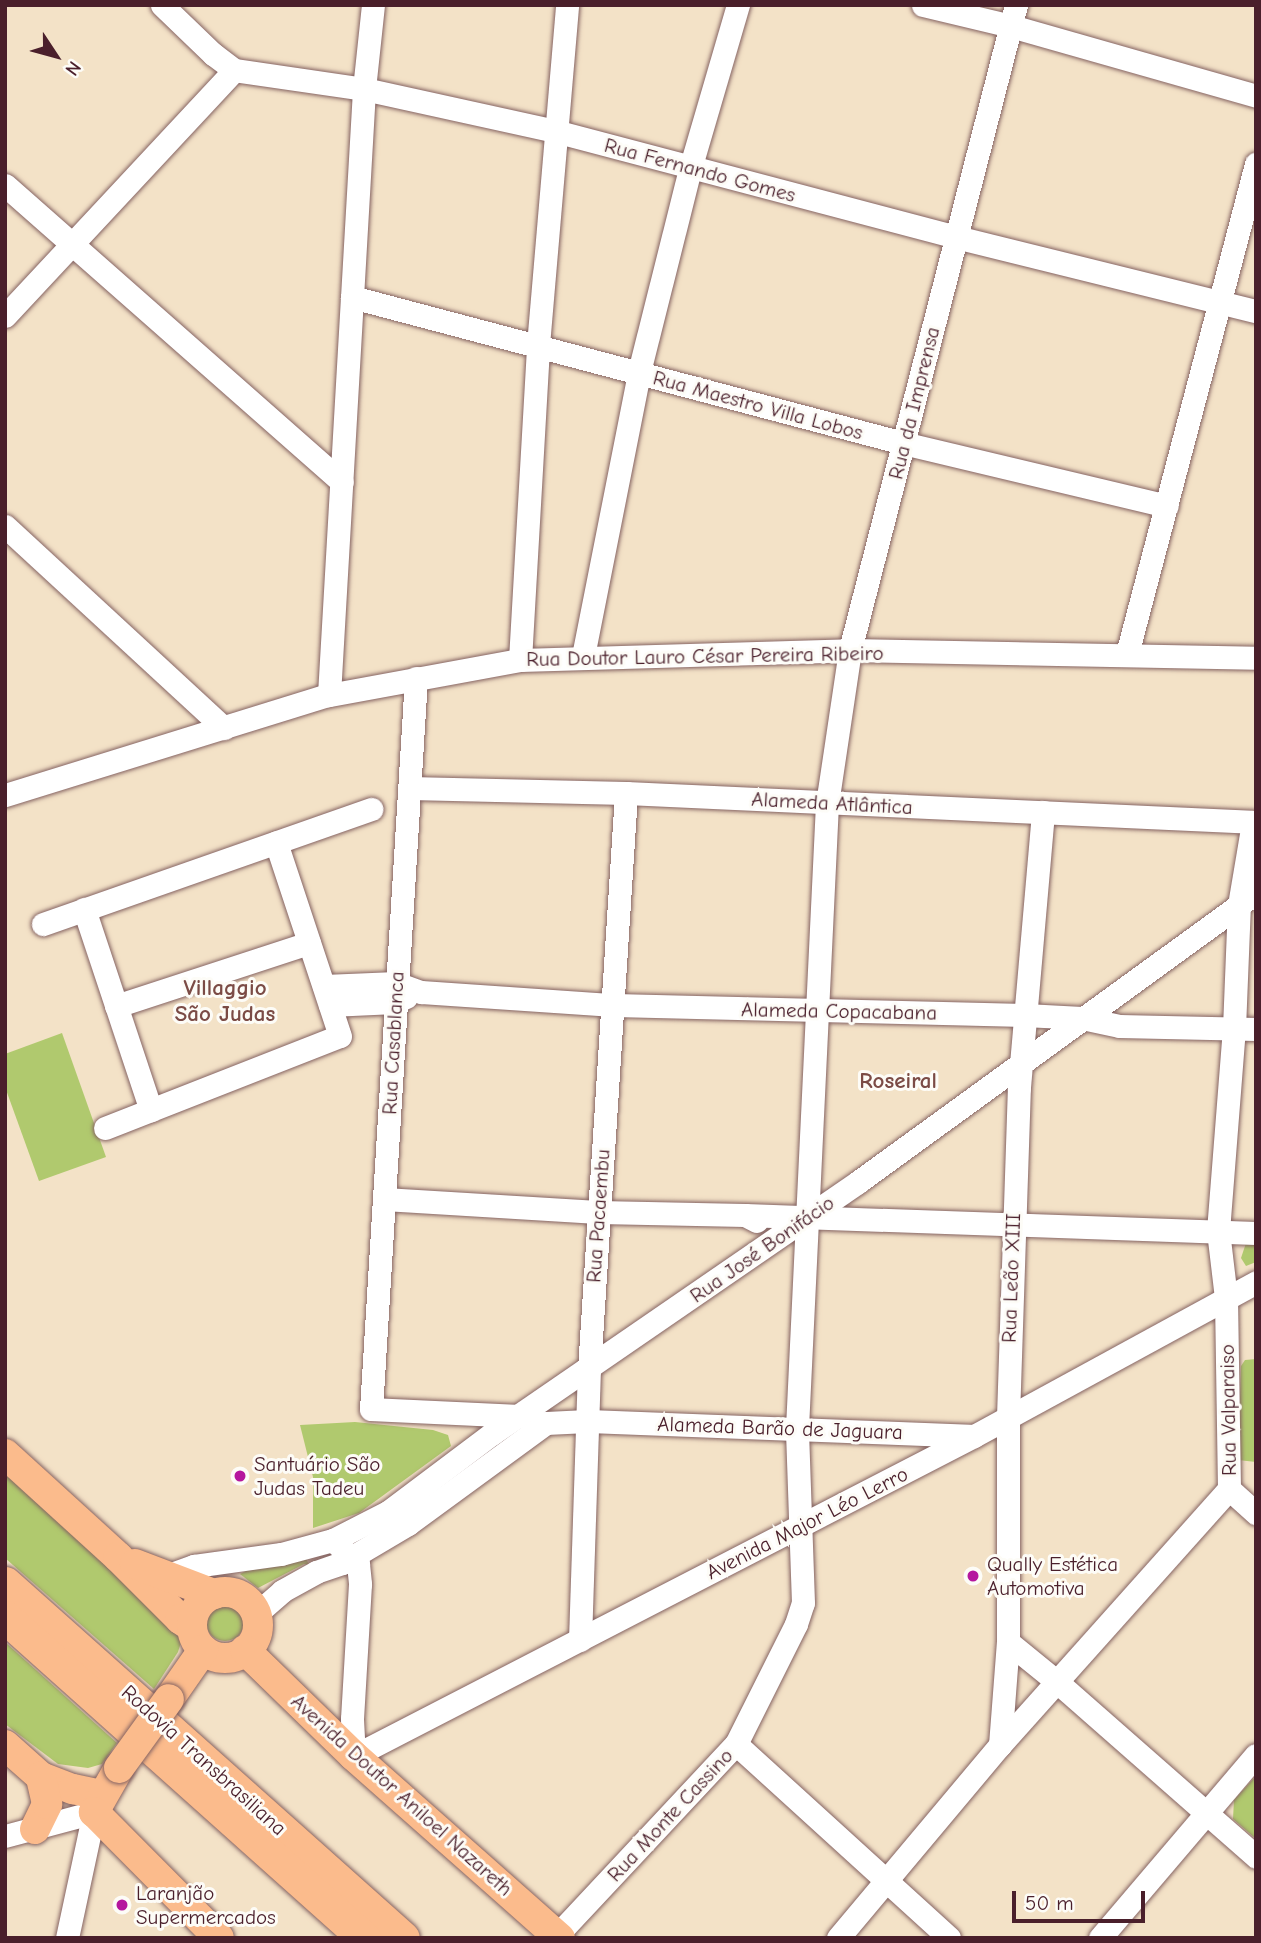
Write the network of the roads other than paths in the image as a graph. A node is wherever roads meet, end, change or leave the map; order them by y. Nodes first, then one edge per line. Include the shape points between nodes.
1 (162, 5) edge
2 (373, 5) edge
3 (566, 5) edge
4 (738, 5) edge
5 (923, 5) edge
6 (1013, 16) edge
7 (234, 70) junction
8 (364, 89) junction
9 (1256, 96) edge
10 (555, 131) junction
11 (1256, 164) edge
12 (690, 169) junction
13 (5, 184) edge
14 (956, 237) junction
15 (72, 244) junction
16 (352, 297) junction
17 (1220, 301) junction
18 (1256, 311) edge
19 (5, 316) edge
20 (538, 345) junction
21 (639, 372) junction
22 (903, 443) junction
23 (342, 482) junction
24 (1167, 506) junction
25 (5, 526) edge
26 (850, 650) junction
27 (1127, 654) junction
28 (583, 656) junction
29 (1256, 658) edge
30 (520, 660) junction
31 (415, 678) junction
32 (329, 695) junction
33 (224, 728) junction
34 (409, 788) junction
35 (626, 793) junction
36 (5, 795) edge
37 (827, 804) junction
38 (372, 809) dead end
39 (1043, 813) junction
40 (1254, 822) edge
41 (276, 842) junction
42 (1247, 899) edge
43 (84, 908) junction
44 (43, 924) dead end
45 (309, 943) junction
46 (395, 993) junction
47 (327, 995) junction
48 (614, 1005) junction
49 (116, 1006) junction
50 (818, 1011) junction
51 (1026, 1015) junction
52 (1082, 1018) junction
53 (1245, 1028) edge
54 (1020, 1064) junction
55 (151, 1110) junction
56 (105, 1128) dead end
57 (384, 1199) junction
58 (598, 1212) junction
59 (745, 1215) junction
60 (808, 1217) junction
61 (1012, 1227) junction
62 (1218, 1231) junction
63 (1256, 1233) edge
64 (779, 1237) junction
65 (805, 1272) junction
66 (1256, 1282) edge
67 (1226, 1298) junction
68 (589, 1369) junction
69 (452, 1413) junction
70 (519, 1416) junction
71 (1008, 1417) junction
72 (587, 1421) junction
73 (797, 1428) junction
74 (974, 1436) junction
75 (5, 1454) edge
76 (454, 1463) junction
77 (1229, 1489) junction
78 (1256, 1513) edge
79 (798, 1527) junction
80 (333, 1540) junction
81 (118, 1557) junction
82 (352, 1557) junction
83 (245, 1560) junction
84 (163, 1577) junction
85 (5, 1583) edge
86 (217, 1593) junction
87 (256, 1614) junction
88 (5, 1617) edge
89 (198, 1639) junction
90 (580, 1640) junction
91 (1008, 1642) junction
92 (246, 1650) junction
93 (1056, 1681) junction
94 (736, 1744) junction
95 (5, 1745) edge
96 (1000, 1745) junction
97 (1256, 1755) edge
98 (354, 1756) junction
99 (41, 1777) junction
100 (98, 1804) junction
101 (1207, 1813) junction
102 (35, 1829) junction
103 (5, 1836) edge
104 (1256, 1857) edge
105 (887, 1882) junction
106 (558, 1936) edge
107 (67, 1938) edge
108 (219, 1938) edge
109 (364, 1938) edge
110 (403, 1938) edge
111 (838, 1938) edge
112 (949, 1938) edge
113 (1100, 1938) edge

1 - 7 street
2 - 8 street
3 - 10 street
4 - 12 street
5 - 6 street
6 - 9 street
6 - 14 street, Rua da Imprensa
7 - 8 street, Rua Fernando Gomes
7 - 15 street
8 - 10 street, Rua Fernando Gomes
8 - 16 street
10 - 12 street, Rua Fernando Gomes
10 - 20 street
11 - 17 street
12 - 14 street, Rua Fernando Gomes
12 - 21 street
13 - 15 street
14 - 17 street, Rua Fernando Gomes
14 - 22 street, Rua da Imprensa
15 - 19 street
15 - 23 street
16 - 20 street, Rua Maestro Villa Lobos
16 - 23 street
17 - 18 street, Rua Fernando Gomes
17 - 24 street
20 - 21 street, Rua Maestro Villa Lobos
20 - 30 street
21 - 22 street, Rua Maestro Villa Lobos
21 - 28 street
22 - 24 street, Rua Maestro Villa Lobos
22 - 26 street, Rua da Imprensa
23 - 32 street
24 - 27 street
25 - 33 street
26 - 27 street, Rua Doutor Lauro César Pereira Ribeiro
26 - 28 street, Rua Doutor Lauro César Pereira Ribeiro
26 - 37 street, Rua da Imprensa
27 - 29 street, Rua Doutor Lauro César Pereira Ribeiro
28 - 30 street, Rua Doutor Lauro César Pereira Ribeiro
30 - 31 street, Rua Doutor Lauro César Pereira Ribeiro
31 - 32 street, Rua Doutor Lauro César Pereira Ribeiro
31 - 34 street, Rua Casablanca
32 - 33 street, Rua Doutor Lauro César Pereira Ribeiro
33 - 36 street, Rua Doutor Lauro César Pereira Ribeiro
34 - 35 street, Alameda Atlântica
34 - 46 street, Rua Casablanca
35 - 37 street, Alameda Atlântica
35 - 48 street, Rua Pacaembu
37 - 39 street, Alameda Atlântica
37 - 50 street, Rua Monte Cassino
38 - 41 street
39 - 40 street, Alameda Atlântica
39 - 51 street, Rua Leão XIII
40 - 42 street, Rua Valparaiso
41 - 43 street
41 - 45 street
42 - 52 street, Rua José Bonifácio
42 - 53 street, Rua Valparaiso
43 - 44 street
43 - 49 street
45 - 47 street
45 - 49 street
46 - 47 street, Alameda Copacabana
46 - 48 street, Alameda Copacabana
46 - 57 street, Rua Casablanca
47 - 55 street via 340,1037
48 - 50 street, Alameda Copacabana
48 - 58 street, Rua Pacaembu
49 - 55 street
50 - 51 street, Alameda Copacabana
50 - 60 street, Rua Monte Cassino
51 - 52 street, Alameda Copacabana
51 - 54 street, Rua Leão XIII
52 - 53 street, Alameda Copacabana via 1119,1026
52 - 54 street, Rua José Bonifácio
53 - 62 street, Rua Valparaiso
54 - 60 street, Rua José Bonifácio
54 - 61 street, Rua Leão XIII
55 - 56 street
57 - 58 street
57 - 69 street, Rua Casablanca via 371,1409
58 - 59 street
58 - 68 street, Rua Pacaembu
59 - 60 street
59 - 64 street
60 - 61 street
60 - 64 street, Rua José Bonifácio
60 - 65 street, Rua Monte Cassino
61 - 62 street
61 - 71 street, Rua Leão XIII
62 - 63 street
62 - 67 street, Rua Valparaiso
64 - 65 street
64 - 68 street, Rua José Bonifácio
65 - 73 street, Rua Monte Cassino
66 - 67 street, Avenida Major Léo Lerro
67 - 71 street, Avenida Major Léo Lerro
67 - 77 street, Rua Valparaiso
68 - 70 street, Rua José Bonifácio
68 - 72 street, Rua Pacaembu
69 - 70 street
69 - 76 street via 465,1430
70 - 76 street, Rua José Bonifácio
71 - 74 street, Avenida Major Léo Lerro
71 - 91 street, Rua Leão XIII
72 - 73 street, Alameda Barão de Jaguara
72 - 82 street via 546,1423 408,1524
72 - 90 street, Rua Pacaembu
73 - 74 street, Alameda Barão de Jaguara
73 - 79 street, Rua Monte Cassino
74 - 79 street, Avenida Major Léo Lerro
75 - 81 main road
76 - 80 street, Rua José Bonifácio via 388,1512
77 - 78 street
77 - 93 street, Rua Valparaiso
79 - 90 street, Avenida Major Léo Lerro
79 - 94 street, Rua Monte Cassino via 803,1603
80 - 82 street
80 - 83 street, Rua José Bonifácio
81 - 84 main road
81 - 89 main road
82 - 87 street via 282,1591
82 - 98 street via 358,1564 360,1584
83 - 84 street, Rua José Bonifácio via 194,1566
83 - 86 street via 227,1574
84 - 86 main road
85 - 110 highway, Rodovia Transbrasiliana
86 - 87 main road via 243,1597
86 - 89 main road via 197,1607
87 - 92 main road via 256,1635
88 - 109 highway, Rodovia Transbrasiliana
89 - 92 main road via 223,1658
89 - 100 main road, bridge via 169,1699
90 - 98 street, Avenida Major Léo Lerro
91 - 93 street
91 - 96 street, Rua Leão XIII
92 - 98 main road, Avenida Doutor Aniloel Nazareth
93 - 96 street, Rua Valparaiso
93 - 101 street
94 - 105 street
94 - 106 street, Rua Monte Cassino
95 - 99 main road
96 - 105 street, Rua Valparaiso
97 - 101 street
98 - 106 main road, Avenida Doutor Aniloel Nazareth
99 - 100 main road
99 - 102 main road via 47,1804
100 - 102 street
100 - 107 street
100 - 108 main road
101 - 104 street
101 - 113 street
102 - 103 street
105 - 111 street, Rua Valparaiso
105 - 112 street

